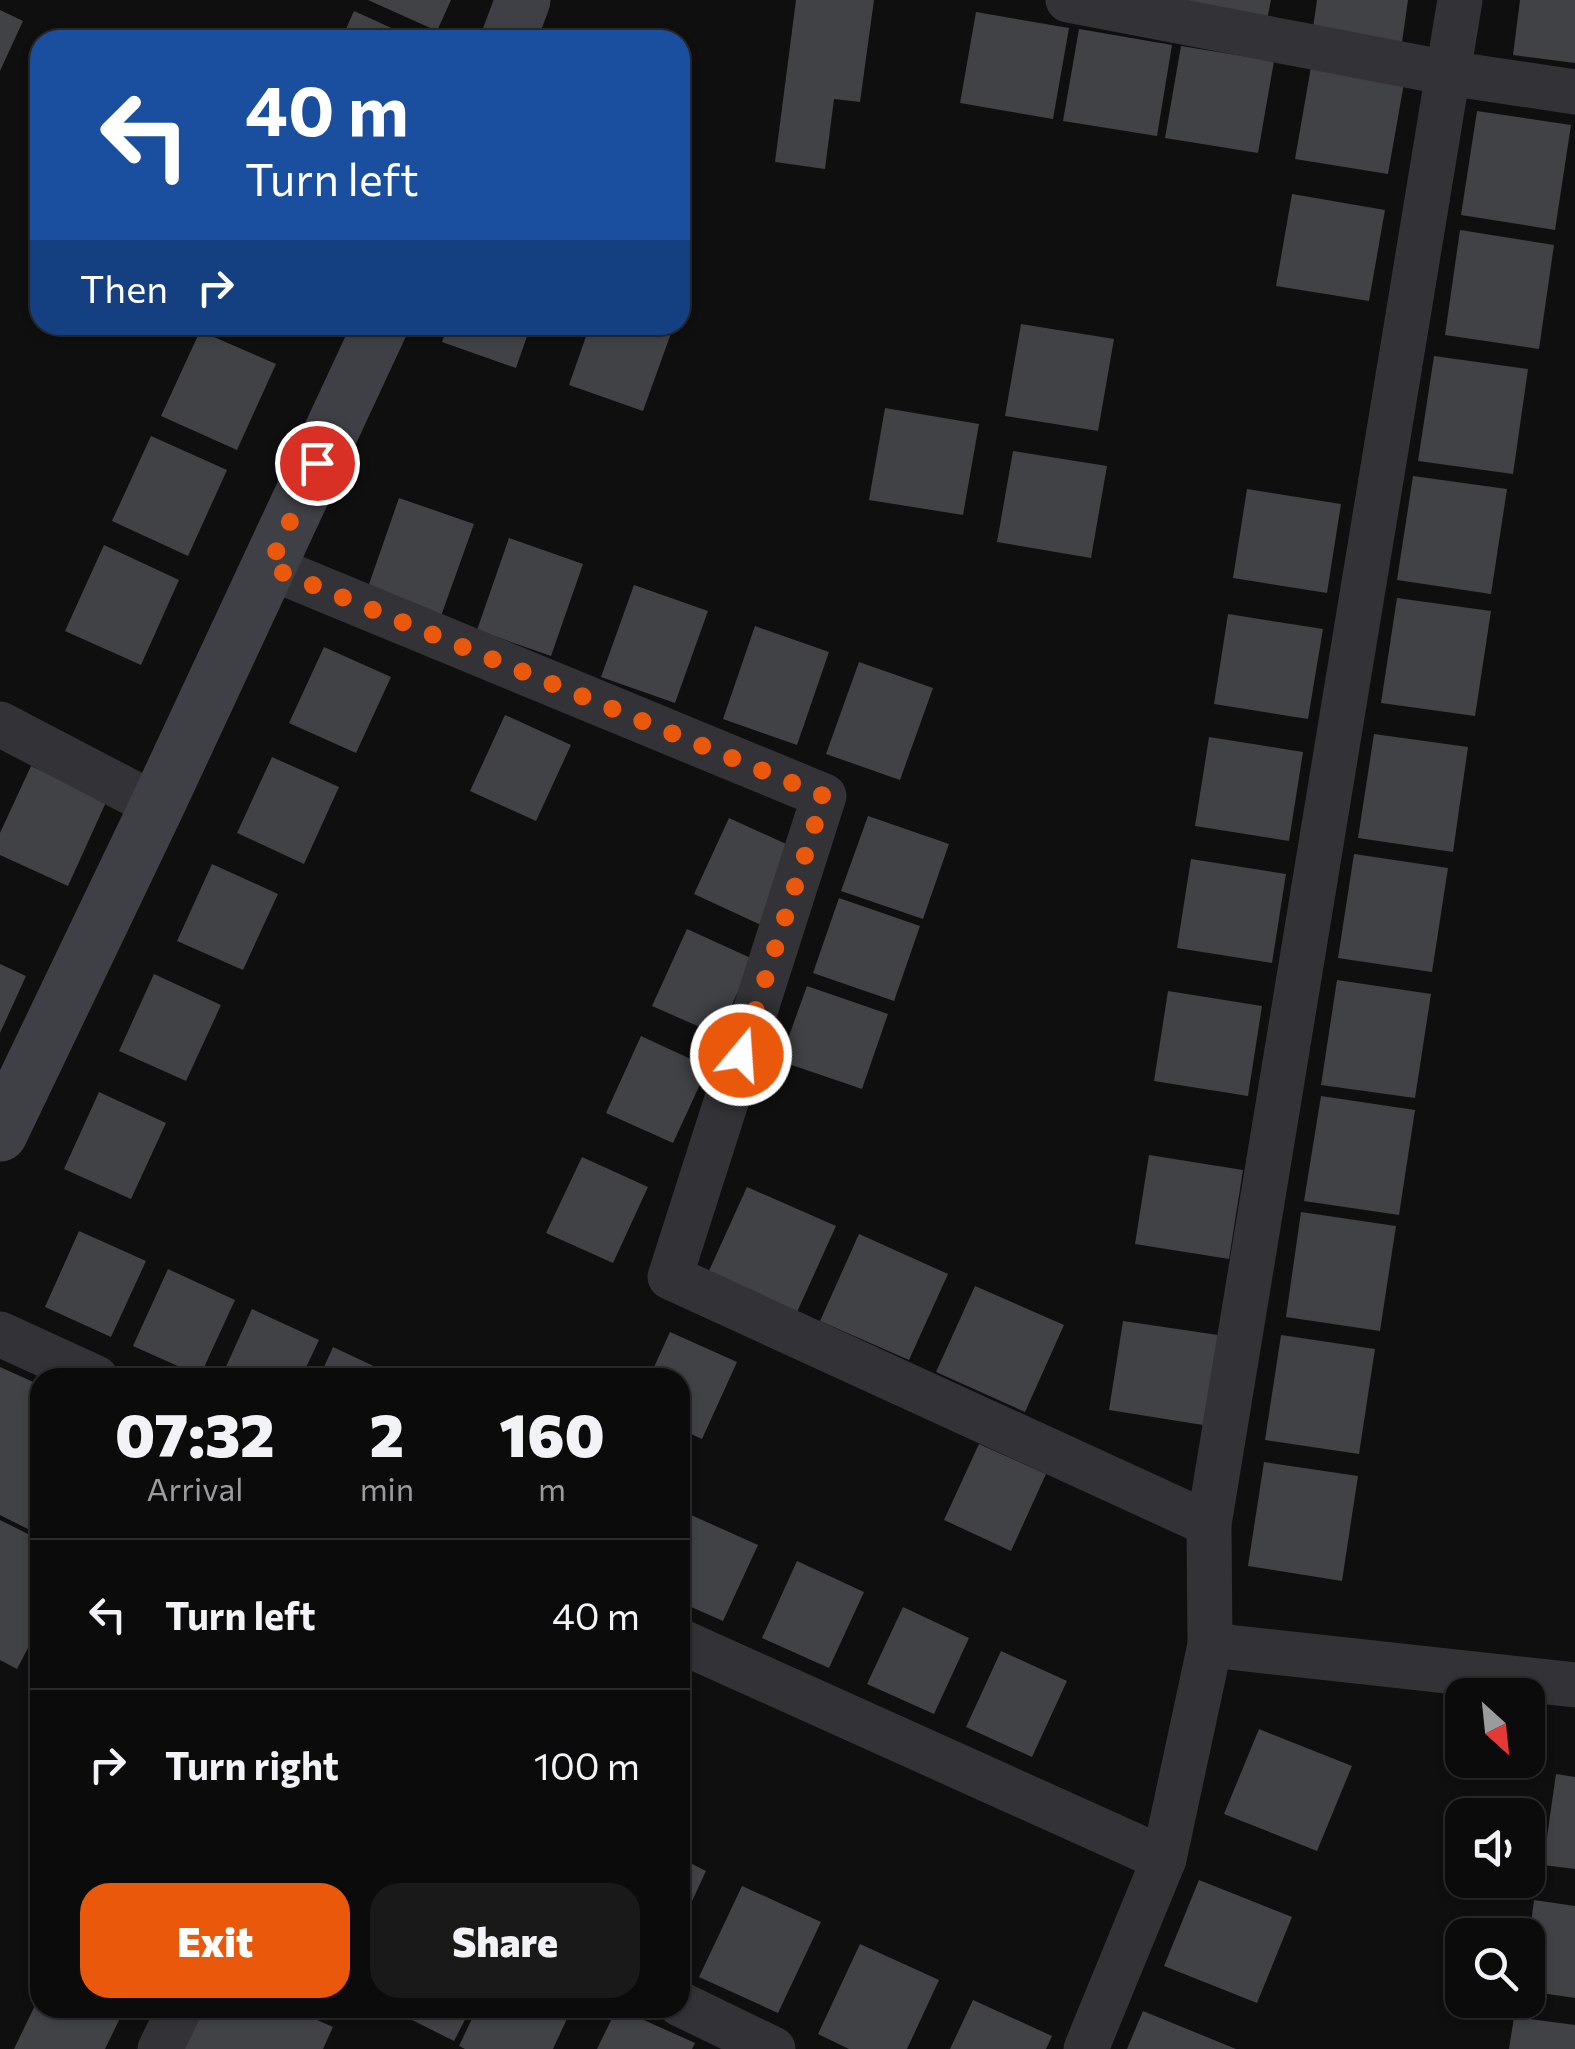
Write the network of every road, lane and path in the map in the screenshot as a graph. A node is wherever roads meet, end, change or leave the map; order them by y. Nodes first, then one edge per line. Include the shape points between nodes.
1 (523, 0) edge
2 (1068, 0) edge
3 (1460, 0) edge
4 (512, 30) edge
5 (1448, 72) junction
6 (1575, 92) edge
7 (376, 335) edge
8 (269, 567) junction
9 (0, 724) edge
10 (157, 806) junction
11 (0, 1134) edge
12 (0, 1334) edge
13 (74, 1368) edge
14 (1209, 1524) junction
15 (1210, 1645) junction
16 (690, 1646) edge
17 (1575, 1684) edge
18 (1164, 1860) junction
19 (690, 2009) edge
20 (175, 2018) edge
21 (160, 2049) edge
22 (772, 2049) edge
23 (1086, 2049) edge

1 - 4 main road
2 - 5 street
3 - 5 street
5 - 6 street
5 - 14 street
7 - 8 main road
8 - 10 main road
8 - 14 street via 824,796 670,1278
9 - 10 street
10 - 11 main road
12 - 13 street
14 - 15 street
15 - 17 street
15 - 18 street
16 - 18 street
18 - 23 street
19 - 22 street
20 - 21 street

